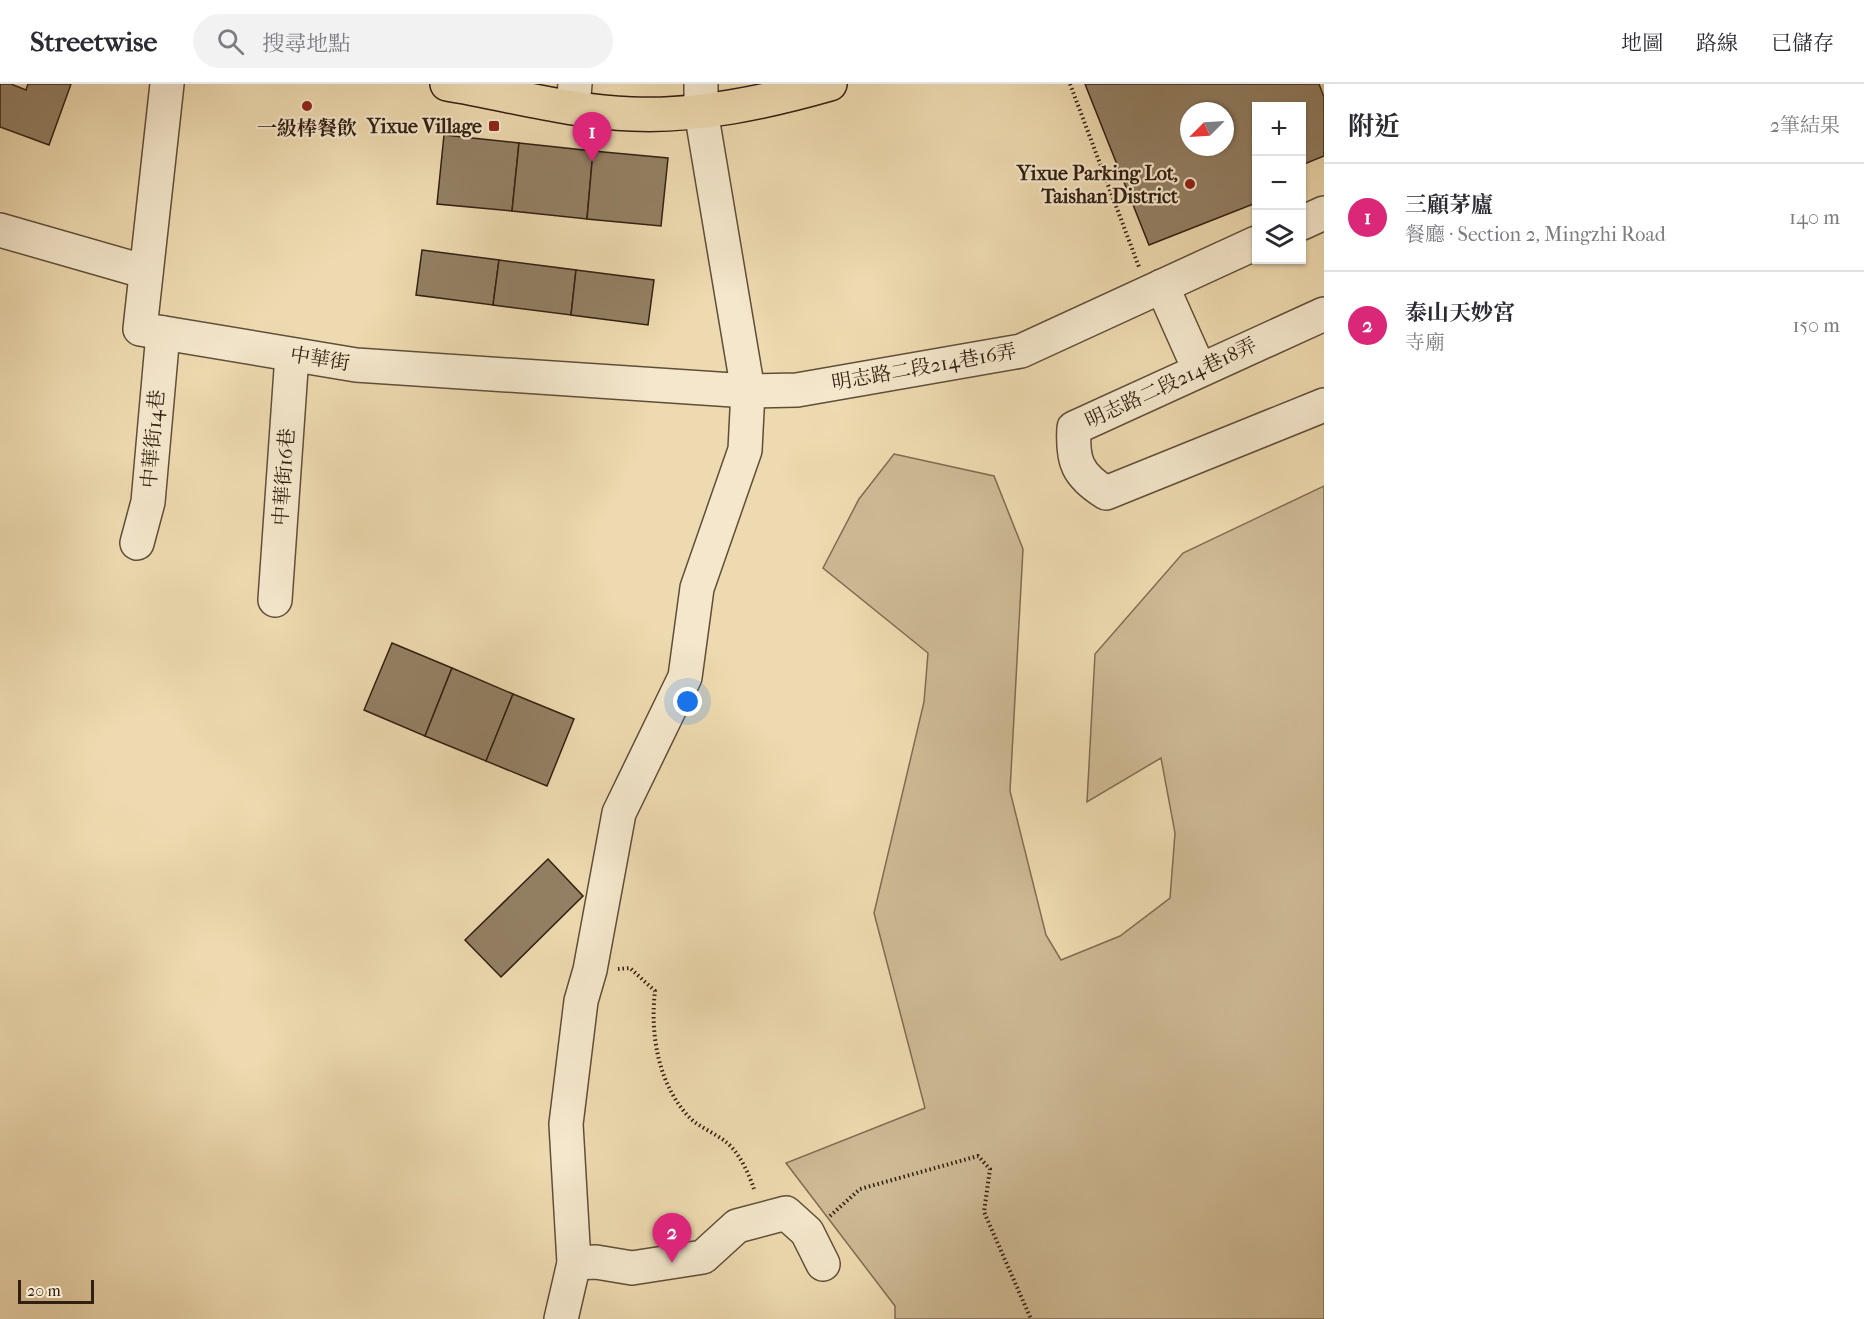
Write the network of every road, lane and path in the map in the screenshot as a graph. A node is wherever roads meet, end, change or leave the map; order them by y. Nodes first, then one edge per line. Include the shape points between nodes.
1 (166, 84) edge
2 (447, 84) edge
3 (830, 84) edge
4 (1070, 84) edge
5 (574, 95) edge
6 (701, 98) edge
7 (1324, 213) edge
8 (1306, 221) edge
9 (0, 230) edge
10 (1252, 245) edge
11 (146, 272) junction
12 (1156, 289) junction
13 (1324, 314) edge
14 (163, 333) junction
15 (292, 355) junction
16 (1199, 369) junction
17 (748, 391) junction
18 (1324, 405) edge
19 (137, 543) dead end
20 (275, 600) dead end
21 (590, 970) junction
22 (764, 1190) dead end
23 (823, 1222) dead end
24 (574, 1263) junction
25 (823, 1264) dead end
26 (561, 1319) edge
27 (1031, 1319) edge

1 - 11 street, 中華街
2 - 5 main road
3 - 6 main road via 785,97
4 - 12 path
5 - 6 main road via 632,114
6 - 17 street
7 - 8 street
9 - 11 street
10 - 12 street, 明志路二段214巷16弄
11 - 14 street, 中華街 via 140,329
12 - 16 street
12 - 17 street, 明志路二段214巷16弄 via 1021,351 797,390
13 - 16 street, 明志路二段214巷18弄
14 - 15 street, 中華街
14 - 19 street, 中華街14巷 via 148,502
15 - 17 street, 中華街 via 356,365
15 - 20 street, 中華街16巷
16 - 18 street, 明志路二段214巷18弄 via 1074,428 1073,453 1087,482 1106,493
17 - 21 street via 745,450 697,588 685,677 619,813
21 - 22 path via 630,968 655,991 652,1022 664,1079 689,1117 729,1143 754,1189
21 - 24 street via 581,1001 566,1124
23 - 27 path via 860,1189 978,1156 990,1169 984,1212
24 - 25 street via 632,1268 703,1257 737,1226 786,1213 807,1232
24 - 26 street

